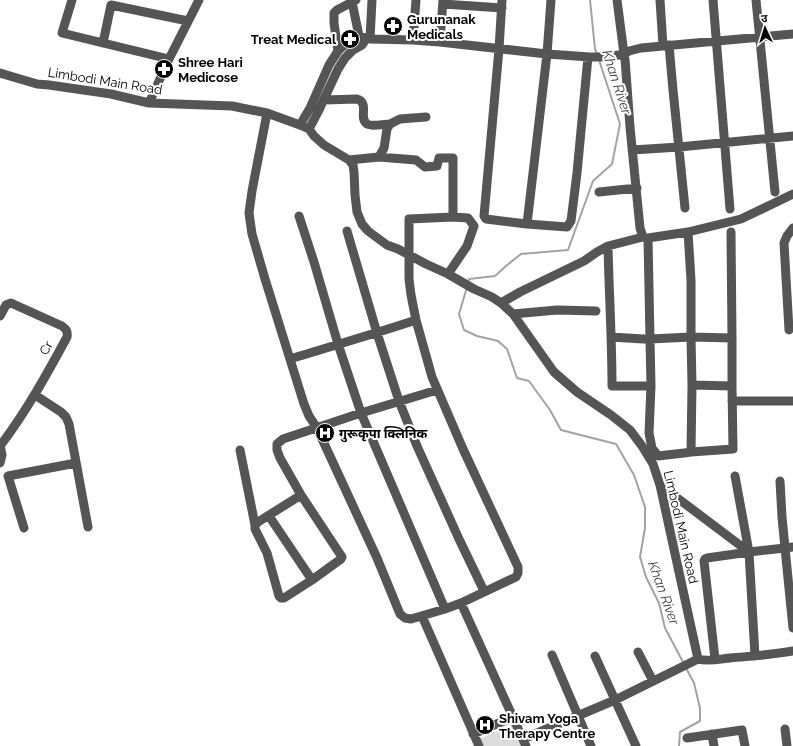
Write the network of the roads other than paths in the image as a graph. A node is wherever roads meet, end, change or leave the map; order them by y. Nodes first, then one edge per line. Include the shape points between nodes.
1 (72, 0) edge
2 (199, 0) edge
3 (372, 0) edge
4 (416, 0) edge
5 (548, 0) edge
6 (618, 0) edge
7 (660, 0) edge
8 (713, 0) edge
9 (756, 0) edge
10 (354, 1) edge
11 (443, 2) edge
12 (111, 3) edge
13 (502, 4) edge
14 (188, 21) junction
15 (793, 34) edge
16 (759, 36) junction
17 (365, 38) junction
18 (413, 40) junction
19 (716, 41) junction
20 (440, 42) junction
21 (103, 43) junction
22 (666, 46) junction
23 (499, 49) junction
24 (338, 51) junction
25 (547, 54) junction
26 (623, 54) junction
27 (590, 57) junction
28 (169, 59) junction
29 (0, 73) edge
30 (324, 100) junction
31 (149, 103) junction
32 (267, 113) junction
33 (426, 116) dead end
34 (390, 124) junction
35 (304, 127) junction
36 (793, 136) edge
37 (770, 138) junction
38 (725, 142) junction
39 (679, 147) junction
40 (632, 150) junction
41 (380, 157) junction
42 (349, 160) junction
43 (636, 188) junction
44 (599, 192) dead end
45 (775, 192) dead end
46 (793, 194) edge
47 (685, 208) dead end
48 (730, 209) dead end
49 (299, 216) dead end
50 (453, 217) junction
51 (527, 224) junction
52 (793, 228) edge
53 (347, 231) dead end
54 (688, 232) junction
55 (730, 232) dead end
56 (643, 234) junction
57 (608, 246) junction
58 (408, 254) junction
59 (448, 274) junction
60 (790, 285) edge
61 (501, 303) junction
62 (596, 311) dead end
63 (513, 314) junction
64 (0, 316) edge
65 (416, 320) junction
66 (789, 330) dead end
67 (377, 333) junction
68 (611, 337) junction
69 (691, 337) junction
70 (732, 338) junction
71 (650, 339) junction
72 (338, 344) junction
73 (290, 359) junction
74 (692, 385) junction
75 (651, 386) junction
76 (732, 386) junction
77 (437, 390) junction
78 (35, 396) junction
79 (732, 400) junction
80 (399, 401) junction
81 (793, 401) edge
82 (361, 413) junction
83 (317, 428) junction
84 (0, 445) edge
85 (240, 450) dead end
86 (691, 452) junction
87 (0, 463) edge
88 (76, 463) junction
89 (4, 475) edge
90 (736, 476) dead end
91 (780, 481) dead end
92 (660, 485) junction
93 (301, 496) junction
94 (269, 516) junction
95 (255, 525) junction
96 (88, 527) dead end
97 (24, 528) dead end
98 (789, 548) edge
99 (749, 552) junction
100 (312, 580) junction
101 (484, 591) junction
102 (461, 602) junction
103 (445, 609) junction
104 (422, 616) junction
105 (793, 628) edge
106 (793, 651) edge
107 (638, 652) dead end
108 (552, 656) dead end
109 (595, 656) dead end
110 (754, 656) junction
111 (698, 659) junction
112 (715, 659) junction
113 (652, 681) junction
114 (615, 700) junction
115 (578, 716) junction
116 (513, 717) junction
117 (740, 720) dead end
118 (742, 730) junction
119 (785, 730) dead end
120 (474, 734) junction
121 (712, 734) junction
122 (687, 738) dead end
123 (525, 743) edge
124 (479, 746) edge
125 (591, 746) edge
126 (636, 746) edge
127 (714, 746) edge
128 (745, 746) edge
129 (787, 746) edge

1 - 21 street via 62,33
2 - 14 street
3 - 17 street
4 - 18 street
5 - 25 street
6 - 26 street
7 - 22 street
8 - 19 street
9 - 16 street
10 - 17 street
10 - 24 street via 334,13
11 - 13 street
11 - 20 street
12 - 14 street
12 - 21 street
13 - 23 street
14 - 28 street
15 - 16 street
16 - 19 street
16 - 37 street
17 - 18 street
17 - 24 street via 348,42
17 - 30 street via 362,45 345,58
18 - 20 street
19 - 22 street
19 - 38 street
20 - 23 street
21 - 28 street
22 - 26 street via 641,48
22 - 39 street
23 - 25 street
23 - 51 street via 484,216 486,219
24 - 35 street via 329,65
25 - 27 street
25 - 51 street
26 - 27 street
26 - 40 street
27 - 51 street via 571,221 567,227
28 - 31 street
29 - 31 street, Limbodi Main Road via 37,84 111,94
30 - 34 street via 361,100 365,122 372,125
30 - 35 street
31 - 32 street, Limbodi Main Road via 232,106
32 - 35 street, Limbodi Main Road
32 - 73 street via 249,213 252,234
33 - 34 street
34 - 41 street
35 - 42 street via 324,145
36 - 37 street
37 - 38 street
37 - 45 street
38 - 39 street
38 - 48 street
39 - 40 street
39 - 47 street
40 - 43 street
41 - 42 street
41 - 50 street via 416,160 425,167 436,166 438,158 453,158
42 - 58 street, Limbodi Main Road via 353,165 357,212 362,224 387,245
43 - 44 street
43 - 56 street
46 - 54 street via 741,219
49 - 72 street
50 - 58 street via 410,218
50 - 59 street via 468,218 474,226 467,246
52 - 60 street via 784,243
53 - 67 street
54 - 56 street
54 - 69 street
55 - 70 street
56 - 57 street
56 - 71 street
57 - 61 street
57 - 68 street
58 - 59 street, Limbodi Main Road
58 - 65 street via 409,279
59 - 61 street, Limbodi Main Road
60 - 66 street
61 - 63 street, Limbodi Main Road
62 - 63 street via 557,310
63 - 92 street, Limbodi Main Road via 554,372 630,430 653,464
64 - 78 street, Cr via 6,305 11,303 62,326 68,333
65 - 67 street
65 - 77 street
67 - 72 street
67 - 80 street
68 - 71 street
68 - 75 street via 612,386
69 - 70 street
69 - 71 street
69 - 74 street
70 - 76 street
71 - 75 street
72 - 73 street
72 - 82 street
73 - 83 street via 304,404
74 - 76 street
74 - 86 street
75 - 86 street via 649,433 652,448 658,456
76 - 79 street
77 - 80 street
77 - 101 street via 518,567 516,577
78 - 84 street, Cr
78 - 88 street via 66,417
79 - 81 street
79 - 86 street via 733,449
80 - 82 street
80 - 101 street
82 - 83 street
82 - 103 street
83 - 93 street via 282,439 277,444 280,458
83 - 104 street via 400,614 411,619
84 - 87 street
85 - 95 street
88 - 89 street
88 - 96 street
89 - 97 street
90 - 99 street
91 - 98 street via 782,517
92 - 99 street
92 - 111 street, Limbodi Main Road
93 - 94 street
93 - 100 street via 342,557
94 - 95 street
94 - 100 street
95 - 100 street via 281,598
98 - 99 street
98 - 105 street
99 - 110 street
99 - 112 street via 704,561
101 - 102 street
102 - 103 street
102 - 116 street
103 - 104 street
104 - 120 street
106 - 110 street
107 - 113 street
108 - 115 street
109 - 114 street
110 - 112 street
111 - 112 street
111 - 113 street
113 - 114 street
114 - 115 street
114 - 126 street
115 - 123 street
115 - 125 street
116 - 120 street
116 - 123 street
117 - 118 street
118 - 121 street
118 - 128 street
119 - 129 street
120 - 124 street
121 - 122 street
121 - 127 street

